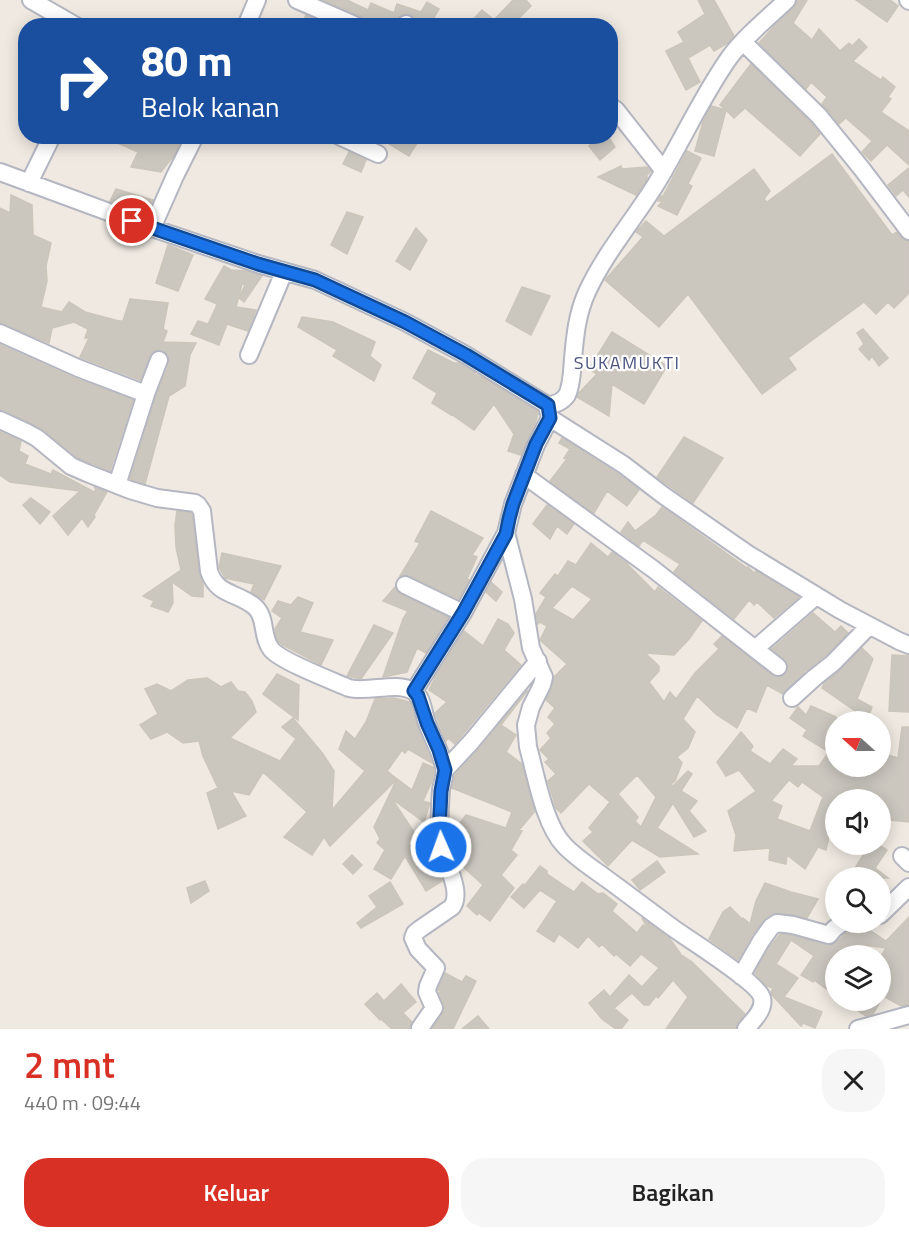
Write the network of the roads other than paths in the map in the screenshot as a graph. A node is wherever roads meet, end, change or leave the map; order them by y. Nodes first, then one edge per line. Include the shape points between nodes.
1 (31, 0) edge
2 (257, 0) edge
3 (297, 0) edge
4 (788, 0) edge
5 (62, 18) edge
6 (249, 18) edge
7 (339, 18) edge
8 (743, 42) junction
9 (618, 113) edge
10 (48, 144) edge
11 (191, 144) edge
12 (356, 144) edge
13 (378, 154) dead end
14 (664, 171) junction
15 (0, 172) edge
16 (29, 183) junction
17 (152, 228) junction
18 (909, 231) edge
19 (284, 272) junction
20 (0, 333) edge
21 (249, 355) dead end
22 (159, 360) dead end
23 (146, 394) junction
24 (549, 411) junction
25 (0, 420) edge
26 (524, 475) junction
27 (117, 485) junction
28 (506, 534) junction
29 (405, 585) dead end
30 (816, 596) junction
31 (463, 613) junction
32 (869, 626) junction
33 (909, 645) edge
34 (755, 649) junction
35 (538, 661) junction
36 (778, 667) dead end
37 (414, 691) junction
38 (792, 698) dead end
39 (445, 770) junction
40 (909, 886) edge
41 (891, 904) edge
42 (831, 933) edge
43 (741, 976) junction
44 (909, 1015) edge
45 (749, 1028) edge
46 (421, 1029) edge
47 (858, 1029) edge

1 - 5 street
2 - 6 street
3 - 7 street
4 - 8 street
8 - 14 street via 709,89
8 - 18 street via 819,116
9 - 14 street
10 - 16 street
11 - 17 street
12 - 13 street
14 - 24 street via 594,276 579,311 568,393
15 - 16 street
16 - 17 street
17 - 19 street
19 - 21 street
19 - 24 street via 315,280 405,322 466,355
20 - 23 street
22 - 23 street
23 - 27 street
24 - 26 street
24 - 30 street via 654,489
25 - 27 street via 37,438 71,466
26 - 28 street
26 - 34 street
27 - 37 street via 157,498 198,505 202,510 211,579 257,609 267,642 276,654 357,690 403,687
28 - 31 street
28 - 35 street via 531,648
29 - 31 street
30 - 32 street
30 - 34 street
31 - 37 street
32 - 33 street
32 - 38 street
34 - 36 street
35 - 39 street
35 - 43 street via 543,681 528,714 526,736 553,832 582,860
37 - 39 street
39 - 46 street via 439,833 456,901 414,935 418,949 436,968 427,992 434,1008
40 - 41 street
42 - 43 street via 777,923 761,941
43 - 45 street via 759,991 763,1001
44 - 47 street

